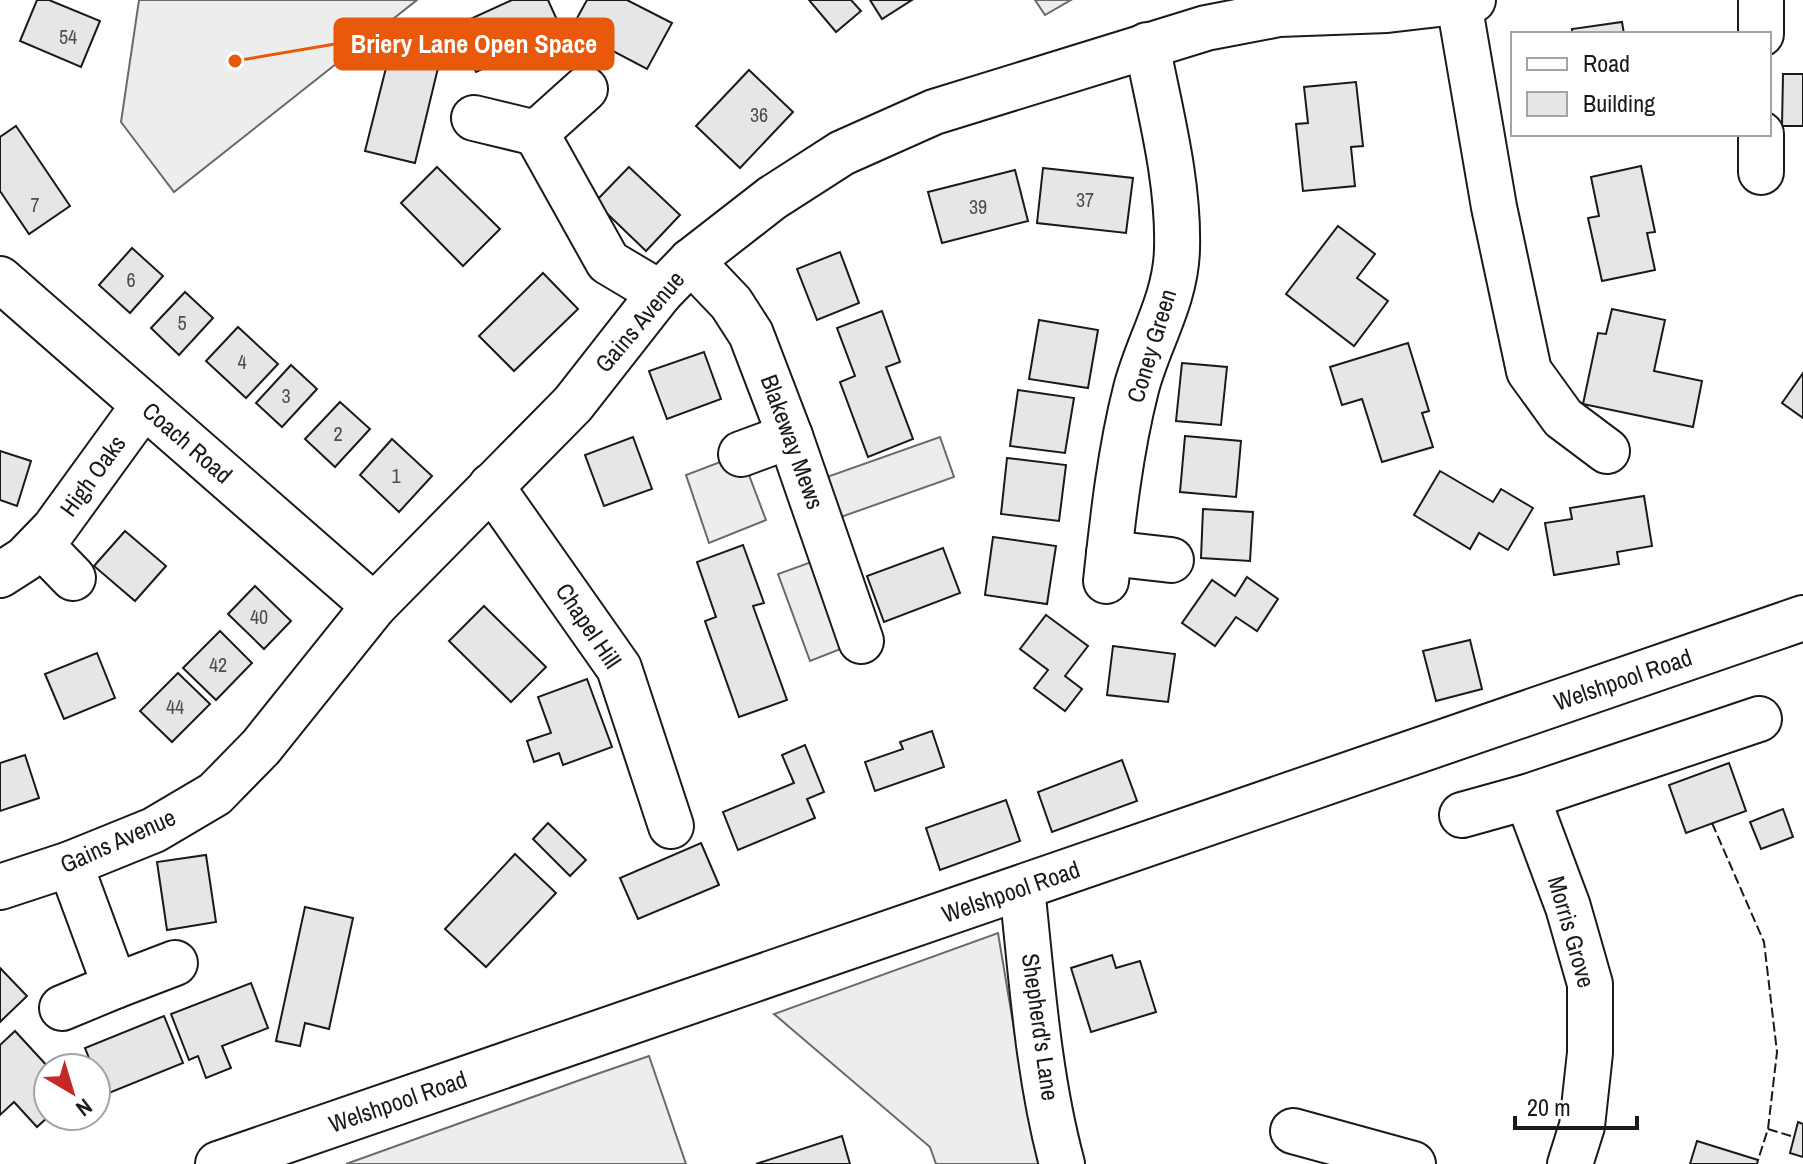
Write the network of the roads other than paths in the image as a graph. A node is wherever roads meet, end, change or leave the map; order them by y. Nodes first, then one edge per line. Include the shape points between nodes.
1 (1761, 0) edge
2 (1466, 2) edge
3 (1278, 7) edge
4 (1761, 32) edge
5 (1147, 45) junction
6 (585, 89) dead end
7 (474, 118) dead end
8 (536, 133) junction
9 (691, 261) junction
10 (0, 279) edge
11 (660, 293) junction
12 (144, 405) junction
13 (790, 436) junction
14 (1607, 451) dead end
15 (741, 454) dead end
16 (491, 486) junction
17 (41, 545) junction
18 (1171, 560) dead end
19 (0, 575) edge
20 (73, 578) dead end
21 (374, 606) junction
22 (1803, 618) edge
23 (861, 641) dead end
24 (1759, 719) dead end
25 (1527, 797) junction
26 (1462, 815) dead end
27 (671, 826) dead end
28 (70, 864) junction
29 (0, 887) edge
30 (1022, 888) junction
31 (175, 963) dead end
32 (115, 986) junction
33 (62, 1008) dead end
34 (1293, 1131) dead end
35 (218, 1164) edge
36 (1062, 1164) edge
37 (1413, 1164) edge
38 (1570, 1164) edge

1 - 4 street
2 - 3 street, Gains Avenue via 1387,10
2 - 14 street via 1494,207 1529,371 1563,418
3 - 5 street, Gains Avenue
5 - 9 street, Gains Avenue via 934,112 842,153 772,198
5 - 18 street, Coney Green via 1176,196 1177,253 1166,311 1124,444 1107,567
6 - 8 street
7 - 8 street
8 - 11 street via 608,262
9 - 11 street, Gains Avenue
9 - 13 street, Blakeway Mews via 731,303 751,334
10 - 12 street, Coach Road
11 - 16 street, Gains Avenue via 573,404
12 - 17 street, High Oaks
12 - 21 street, Coach Road
13 - 15 street
13 - 23 street, Blakeway Mews
16 - 21 street, Gains Avenue
16 - 27 street, Chapel Hill via 619,668
17 - 19 street, High Oaks
17 - 20 street
21 - 28 street, Gains Avenue via 261,747 215,794 154,830
22 - 30 street, Welshpool Road
24 - 25 street
25 - 26 street
25 - 38 street, Morris Grove via 1590,984 1582,1126
28 - 29 street, Gains Avenue
28 - 32 street
30 - 35 street, Welshpool Road
30 - 36 street, Shepherd's Lane
31 - 32 street
32 - 33 street
34 - 37 street

